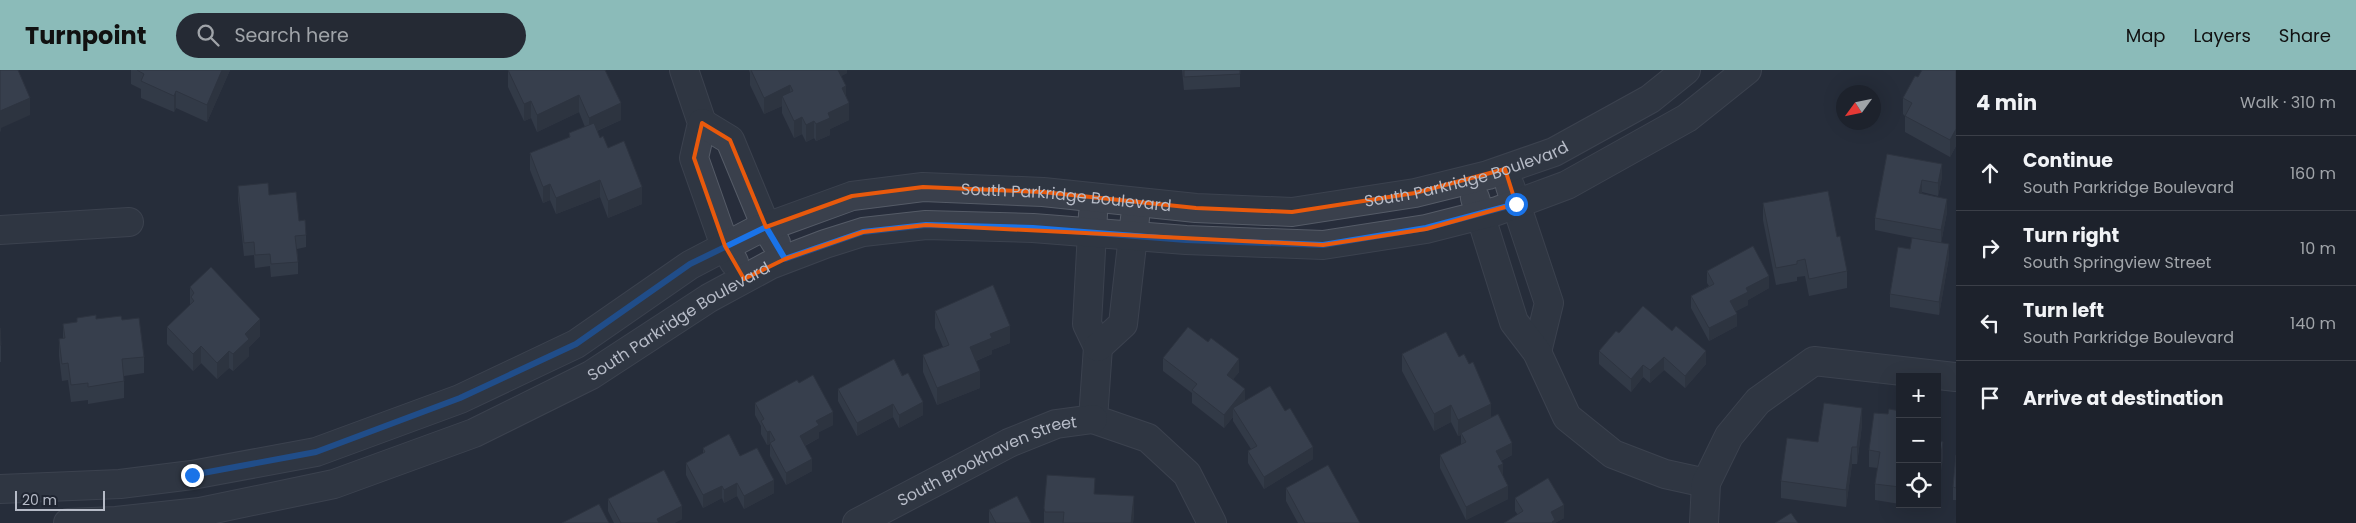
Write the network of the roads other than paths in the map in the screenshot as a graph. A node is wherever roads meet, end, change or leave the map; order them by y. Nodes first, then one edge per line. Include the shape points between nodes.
1 (684, 70) edge
2 (1686, 70) edge
3 (1746, 70) edge
4 (702, 122) junction
5 (1505, 169) junction
6 (1471, 179) junction
7 (1095, 198) junction
8 (1137, 202) junction
9 (1516, 204) junction
10 (1479, 215) junction
11 (129, 222) dead end
12 (766, 227) junction
13 (0, 230) edge
14 (1092, 233) junction
15 (1133, 236) junction
16 (725, 246) junction
17 (785, 259) junction
18 (744, 279) junction
19 (1098, 347) junction
20 (1537, 352) junction
21 (1956, 377) edge
22 (1094, 419) junction
23 (134, 482) junction
24 (1706, 483) junction
25 (98, 485) junction
26 (0, 489) edge
27 (136, 521) edge
28 (95, 522) edge
29 (68, 523) edge
30 (857, 523) edge
31 (1212, 523) edge
32 (1704, 523) edge

1 - 4 street
2 - 5 street, South Parkridge Boulevard via 1650,100 1554,152
3 - 9 street, South Parkridge Boulevard via 1687,118 1567,185
4 - 12 street via 730,140
4 - 16 street via 694,158
5 - 6 street, South Parkridge Boulevard
5 - 9 street
6 - 8 street, South Parkridge Boulevard via 1415,193 1292,212
6 - 10 street
7 - 8 street, South Parkridge Boulevard
7 - 12 street, South Parkridge Boulevard via 1043,192 922,187 852,196
7 - 14 street
8 - 15 street
9 - 10 street, South Parkridge Boulevard
9 - 20 street via 1549,303
10 - 15 street, South Parkridge Boulevard via 1426,228 1323,245
10 - 20 street via 1514,322
11 - 13 street
12 - 16 street, South Parkridge Boulevard
12 - 17 street
14 - 15 street, South Parkridge Boulevard
14 - 17 street, South Parkridge Boulevard via 926,225 863,232
14 - 19 street via 1087,324
15 - 19 street via 1123,324
16 - 18 street
16 - 23 street, South Parkridge Boulevard via 690,264 576,344 460,398 316,452 192,475
17 - 18 street, South Parkridge Boulevard
18 - 27 street, South Parkridge Boulevard via 709,298 591,375 474,433 334,484 200,512
19 - 22 street
20 - 24 street via 1567,417 1613,454 1665,474
21 - 24 street via 1814,361 1758,401 1730,436
22 - 30 street, South Brookhaven Street via 1056,424 1009,443
22 - 31 street via 1148,438 1187,474
23 - 25 street, South Parkridge Boulevard
23 - 27 street
24 - 32 street
25 - 26 street, South Parkridge Boulevard
25 - 28 street
27 - 28 street, South Parkridge Boulevard
28 - 29 street, South Parkridge Boulevard

